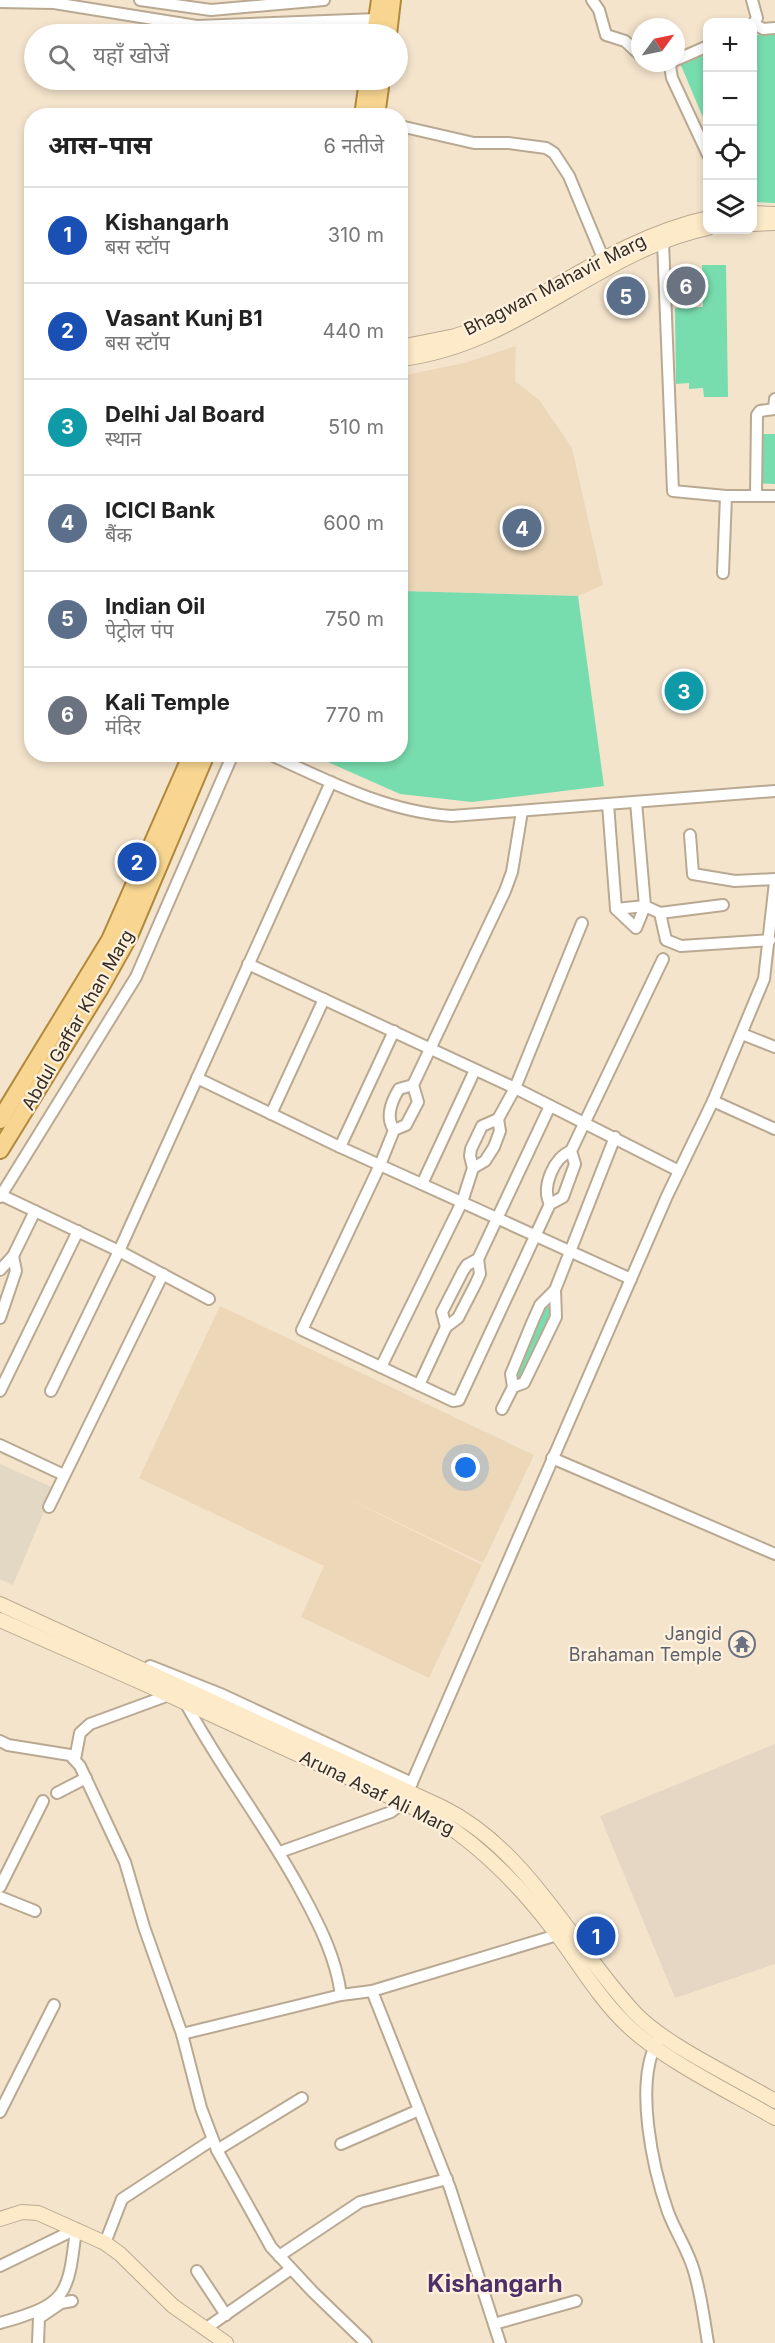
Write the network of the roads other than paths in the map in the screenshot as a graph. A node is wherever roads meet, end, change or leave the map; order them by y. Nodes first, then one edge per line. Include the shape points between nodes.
1 (140, 0) edge
2 (324, 0) edge
3 (380, 0) edge
4 (392, 0) edge
5 (592, 0) edge
6 (752, 0) edge
7 (51, 1) edge
8 (0, 2) edge
9 (220, 4) edge
10 (757, 18) edge
11 (185, 24) edge
12 (376, 24) edge
13 (389, 24) edge
14 (757, 27) edge
15 (775, 28) edge
16 (631, 47) edge
17 (703, 48) edge
18 (685, 56) edge
19 (671, 72) edge
20 (367, 90) edge
21 (380, 90) edge
22 (364, 108) edge
23 (377, 108) edge
24 (408, 128) edge
25 (703, 144) edge
26 (757, 213) edge
27 (775, 214) edge
28 (703, 219) edge
29 (775, 223) edge
30 (757, 224) edge
31 (703, 230) edge
32 (663, 242) junction
33 (606, 264) junction
34 (408, 345) edge
35 (408, 358) edge
36 (775, 399) edge
37 (726, 496) junction
38 (756, 496) junction
39 (775, 496) edge
40 (723, 573) dead end
41 (188, 762) edge
42 (203, 762) edge
43 (230, 762) edge
44 (287, 762) edge
45 (331, 782) junction
46 (775, 791) edge
47 (636, 802) junction
48 (608, 804) junction
49 (522, 811) junction
50 (690, 835) dead end
51 (775, 880) edge
52 (723, 905) dead end
53 (645, 906) junction
54 (616, 909) junction
55 (660, 913) junction
56 (582, 923) dead end
57 (770, 940) junction
58 (663, 960) dead end
59 (248, 964) junction
60 (324, 999) junction
61 (394, 1031) junction
62 (742, 1034) junction
63 (775, 1047) edge
64 (431, 1049) junction
65 (475, 1070) junction
66 (197, 1078) junction
67 (413, 1085) junction
68 (515, 1088) junction
69 (713, 1101) junction
70 (550, 1106) junction
71 (271, 1114) junction
72 (498, 1119) junction
73 (0, 1120) edge
74 (584, 1121) junction
75 (775, 1129) edge
76 (394, 1130) junction
77 (615, 1137) junction
78 (340, 1147) junction
79 (0, 1150) edge
80 (571, 1150) junction
81 (380, 1165) junction
82 (473, 1168) junction
83 (679, 1171) junction
84 (422, 1184) junction
85 (1, 1196) edge
86 (462, 1202) junction
87 (550, 1204) junction
88 (35, 1211) junction
89 (499, 1219) junction
90 (78, 1232) junction
91 (535, 1235) junction
92 (119, 1251) junction
93 (572, 1252) junction
94 (13, 1256) junction
95 (478, 1259) junction
96 (0, 1270) edge
97 (163, 1274) junction
98 (631, 1279) junction
99 (555, 1290) junction
100 (209, 1299) dead end
101 (0, 1318) edge
102 (446, 1327) junction
103 (381, 1367) junction
104 (420, 1385) junction
105 (513, 1387) junction
106 (0, 1391) edge
107 (51, 1391) dead end
108 (502, 1409) dead end
109 (0, 1445) edge
110 (552, 1458) junction
111 (64, 1475) junction
112 (50, 1508) dead end
113 (775, 1554) edge
114 (0, 1597) edge
115 (0, 1604) edge
116 (0, 1620) edge
117 (169, 1695) junction
118 (185, 1702) junction
119 (0, 1741) edge
120 (75, 1758) junction
121 (86, 1778) junction
122 (57, 1793) dead end
123 (408, 1793) junction
124 (43, 1801) dead end
125 (280, 1852) junction
126 (0, 1887) edge
127 (0, 1897) edge
128 (35, 1911) dead end
129 (557, 1935) junction
130 (372, 1991) junction
131 (341, 1995) junction
132 (54, 2005) dead end
133 (182, 2034) junction
134 (658, 2040) junction
135 (302, 2098) dead end
136 (775, 2101) edge
137 (419, 2110) junction
138 (0, 2112) edge
139 (775, 2118) edge
140 (341, 2144) dead end
141 (214, 2145) junction
142 (447, 2179) junction
143 (0, 2219) edge
144 (76, 2229) junction
145 (105, 2243) junction
146 (279, 2256) junction
147 (0, 2266) edge
148 (291, 2269) junction
149 (197, 2271) dead end
150 (72, 2301) dead end
151 (576, 2301) dead end
152 (226, 2315) junction
153 (0, 2323) edge
154 (494, 2324) junction
155 (205, 2329) junction
156 (38, 2343) edge
157 (226, 2343) edge
158 (366, 2343) edge
159 (500, 2343) edge
160 (708, 2343) edge

1 - 9 street via 198,9
2 - 9 street
3 - 12 main road
4 - 13 main road
5 - 16 street via 606,35
6 - 10 street
7 - 8 street
7 - 11 street
14 - 15 street
17 - 18 street
19 - 25 street
20 - 22 main road
21 - 23 main road
24 - 33 street via 474,143 508,143 546,148 554,153 569,176
26 - 27 main road
28 - 33 main road, Bhagwan Mahavir Marg via 662,231
29 - 30 main road
31 - 32 main road, Bhagwan Mahavir Marg
32 - 33 main road, Bhagwan Mahavir Marg
32 - 37 street via 672,487 676,493
33 - 34 main road, Bhagwan Mahavir Marg via 482,327
33 - 35 main road, Bhagwan Mahavir Marg via 534,312 486,336
36 - 38 street via 774,410 757,415
37 - 38 street
37 - 40 street
38 - 39 street
41 - 73 main road, Abdul Gaffar Khan Marg via 110,940
42 - 79 main road, Abdul Gaffar Khan Marg via 129,936
43 - 85 street via 136,978
44 - 45 street
45 - 49 street via 433,815
45 - 59 street
46 - 47 street
47 - 48 street
47 - 53 street
48 - 49 street
48 - 54 street
49 - 64 street via 505,891
50 - 51 street via 693,874 735,881
51 - 57 street
52 - 55 street
53 - 54 street
53 - 54 street via 636,927
53 - 55 street
55 - 57 street via 666,940 681,946
56 - 68 street
57 - 62 street via 764,979
58 - 74 street
59 - 60 street
59 - 66 street
60 - 61 street
60 - 71 street
61 - 64 street
61 - 78 street
62 - 63 street
62 - 69 street
64 - 65 street
64 - 67 street
65 - 68 street
65 - 84 street
66 - 71 street
66 - 92 street
67 - 76 street via 418,1102 406,1125
67 - 76 street via 399,1089 395,1096 389,1118
68 - 70 street
68 - 72 street
69 - 75 street
69 - 83 street
70 - 74 street
70 - 89 street
71 - 78 street
72 - 82 street via 500,1131 494,1147 485,1161
72 - 82 street via 482,1126 471,1149
74 - 77 street
74 - 80 street
76 - 81 street
77 - 83 street
77 - 93 street
78 - 81 street
80 - 87 street via 561,1156 548,1181
80 - 87 street via 575,1161 571,1179 563,1197
81 - 84 street
81 - 103 street via 302,1330
82 - 86 street
83 - 98 street
84 - 86 street
85 - 88 street
86 - 89 street
86 - 103 street
87 - 91 street
88 - 90 street
88 - 94 street
89 - 91 street
89 - 95 street
90 - 92 street
90 - 106 street
91 - 93 street
91 - 104 street via 460,1398 453,1401
92 - 97 street
92 - 107 street
93 - 98 street
93 - 99 street
94 - 96 street
94 - 101 street via 16,1271
95 - 102 street via 480,1274 476,1283 458,1318
95 - 102 street via 467,1265 442,1312
97 - 100 street
97 - 111 street
98 - 110 street
99 - 105 street via 540,1305 532,1323 510,1374
99 - 105 street via 556,1317 524,1383
102 - 104 street
103 - 104 street
105 - 108 street
109 - 111 street
110 - 113 street
110 - 123 street
111 - 112 street
114 - 123 street via 102,1646 224,1695
115 - 123 main road, Aruna Asaf Ali Marg
116 - 117 main road, Aruna Asaf Ali Marg
117 - 118 main road, Aruna Asaf Ali Marg
117 - 120 street via 90,1724 80,1733
118 - 123 main road, Aruna Asaf Ali Marg
118 - 125 street
119 - 120 street
120 - 121 street
121 - 122 street
121 - 133 street via 121,1851
123 - 125 street via 391,1812
123 - 129 main road, Aruna Asaf Ali Marg via 491,1859
123 - 134 main road, Aruna Asaf Ali Marg via 457,1814 495,1842
124 - 126 street
125 - 131 street via 324,1935 336,1966
127 - 128 street
129 - 130 street
129 - 134 main road, Aruna Asaf Ali Marg via 618,2015
130 - 131 street
130 - 137 street
131 - 133 street
132 - 138 street
133 - 141 street
134 - 136 main road, Aruna Asaf Ali Marg
134 - 139 main road, Aruna Asaf Ali Marg
134 - 160 street via 648,2088 652,2150 669,2213 694,2271
135 - 141 street
137 - 140 street
137 - 142 street
141 - 145 street via 122,2199
141 - 146 street via 266,2240
142 - 146 street via 360,2202
142 - 154 street
143 - 144 main road via 22,2212 38,2213
144 - 145 main road
144 - 147 street
144 - 153 street via 70,2277 61,2293 36,2313
145 - 155 main road
146 - 148 street
148 - 152 street
148 - 158 street
149 - 152 street
150 - 156 street via 61,2303 39,2318
151 - 154 street
152 - 155 street
154 - 159 street
155 - 157 main road

